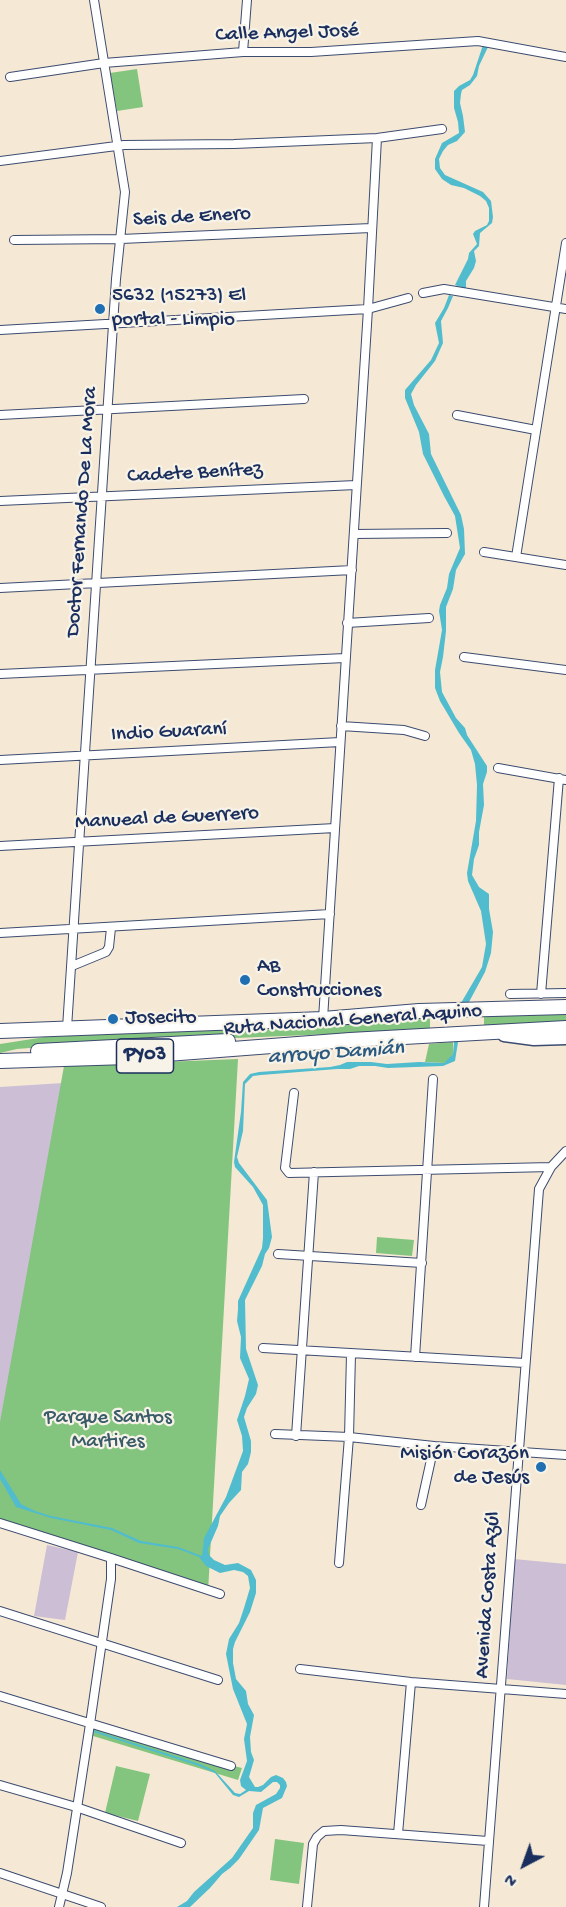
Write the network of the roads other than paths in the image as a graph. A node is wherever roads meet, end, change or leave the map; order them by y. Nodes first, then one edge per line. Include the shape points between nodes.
1 (94, 0) edge
2 (247, 0) edge
3 (243, 52) junction
4 (566, 57) edge
5 (104, 63) junction
6 (10, 77) dead end
7 (442, 129) dead end
8 (377, 138) junction
9 (117, 146) junction
10 (0, 161) edge
11 (371, 228) junction
12 (121, 239) junction
13 (14, 240) dead end
14 (566, 243) edge
15 (423, 293) dead end
16 (408, 298) dead end
17 (556, 307) junction
18 (368, 309) junction
19 (566, 309) edge
20 (113, 324) junction
21 (0, 330) edge
22 (304, 399) dead end
23 (108, 410) junction
24 (0, 415) edge
25 (456, 415) dead end
26 (536, 430) junction
27 (356, 485) junction
28 (102, 496) junction
29 (0, 501) edge
30 (447, 533) dead end
31 (354, 534) junction
32 (484, 552) dead end
33 (516, 557) junction
34 (566, 565) edge
35 (352, 570) junction
36 (97, 583) junction
37 (0, 588) edge
38 (429, 618) dead end
39 (347, 623) junction
40 (464, 657) dead end
41 (345, 658) junction
42 (91, 670) junction
43 (566, 670) edge
44 (0, 674) edge
45 (341, 726) junction
46 (425, 736) dead end
47 (340, 742) junction
48 (86, 755) junction
49 (0, 760) edge
50 (498, 768) dead end
51 (562, 779) edge
52 (335, 828) junction
53 (80, 842) junction
54 (0, 846) edge
55 (330, 914) junction
56 (111, 928) junction
57 (74, 930) junction
58 (0, 933) edge
59 (72, 966) junction
60 (566, 993) edge
61 (510, 994) dead end
62 (541, 994) junction
63 (566, 998) edge
64 (566, 1007) edge
65 (527, 1008) junction
66 (323, 1019) junction
67 (64, 1028) junction
68 (566, 1028) edge
69 (0, 1031) edge
70 (494, 1032) junction
71 (566, 1038) edge
72 (0, 1039) edge
73 (350, 1040) junction
74 (0, 1058) edge
75 (433, 1079) dead end
76 (294, 1093) dead end
77 (566, 1151) edge
78 (551, 1167) junction
79 (427, 1170) junction
80 (314, 1172) junction
81 (278, 1254) dead end
82 (308, 1257) junction
83 (422, 1263) junction
84 (263, 1348) dead end
85 (302, 1350) junction
86 (351, 1354) junction
87 (415, 1357) junction
88 (525, 1363) junction
89 (275, 1434) dead end
90 (296, 1436) junction
91 (349, 1437) junction
92 (434, 1446) junction
93 (518, 1452) junction
94 (566, 1455) edge
95 (421, 1505) dead end
96 (0, 1523) edge
97 (111, 1558) junction
98 (339, 1563) dead end
99 (220, 1594) dead end
100 (0, 1611) edge
101 (102, 1642) junction
102 (300, 1669) dead end
103 (218, 1680) dead end
104 (411, 1682) junction
105 (500, 1689) junction
106 (566, 1694) edge
107 (0, 1696) edge
108 (90, 1724) junction
109 (231, 1766) dead end
110 (0, 1785) edge
111 (76, 1807) junction
112 (398, 1834) junction
113 (488, 1841) junction
114 (182, 1843) dead end
115 (0, 1873) edge
116 (62, 1894) junction
117 (59, 1907) edge
118 (101, 1907) edge
119 (307, 1907) edge
120 (484, 1907) edge

1 - 5 street, Doctor Fernando De La Mora
2 - 3 street
3 - 4 street, Calle Angel José via 312,52 478,41
3 - 5 street, Calle Angel José
5 - 6 street, Calle Angel José
5 - 9 street, Doctor Fernando De La Mora
7 - 8 street
8 - 9 street
8 - 11 street
9 - 10 street
9 - 12 street, Doctor Fernando De La Mora via 124,192
11 - 12 street, Seis de Enero
11 - 18 street
12 - 13 street, Seis de Enero
12 - 20 street, Doctor Fernando De La Mora
14 - 17 street
15 - 17 street via 444,289
16 - 18 street
17 - 19 street
17 - 26 street
18 - 20 street
18 - 27 street
20 - 21 street
20 - 23 street, Doctor Fernando De La Mora
22 - 23 street
23 - 24 street
23 - 28 street, Doctor Fernando De La Mora
25 - 26 street
26 - 33 street
27 - 28 street, Cadete Benítez
27 - 31 street
28 - 29 street, Cadete Benítez
28 - 36 street, Doctor Fernando De La Mora
30 - 31 street
31 - 35 street
32 - 33 street
33 - 34 street
35 - 36 street
35 - 39 street
36 - 37 street
36 - 42 street, Doctor Fernando De La Mora
38 - 39 street
39 - 41 street
40 - 43 street
41 - 42 street
41 - 45 street
42 - 44 street
42 - 48 street, Doctor Fernando De La Mora
45 - 46 street via 404,730
45 - 47 street
47 - 48 street, Indio Guaraní
47 - 52 street
48 - 49 street, Indio Guaraní
48 - 53 street, Doctor Fernando De La Mora
50 - 51 street
51 - 62 street
52 - 53 street, Manueal de Guerrero
52 - 55 street
53 - 54 street, Manueal de Guerrero
53 - 57 street, Doctor Fernando De La Mora
55 - 56 street
55 - 66 street
56 - 57 street
56 - 59 street via 106,952
57 - 58 street
57 - 59 street, Doctor Fernando De La Mora
59 - 67 street, Doctor Fernando De La Mora
60 - 62 street
61 - 62 street
63 - 65 highway, PY03
64 - 65 highway, Ruta Nacional General Aquino / PY03
65 - 66 highway, Ruta Nacional General Aquino / PY03
66 - 67 highway, Ruta Nacional General Aquino / PY03
67 - 69 highway, Ruta Nacional General Aquino / PY03
67 - 72 highway, PY03
68 - 70 highway, Ruta Nacional General Aquino / PY03
70 - 71 main road, PY03 via 534,1039
70 - 73 highway, Ruta Nacional General Aquino / PY03
73 - 74 highway, Ruta Nacional General Aquino / PY03 via 128,1057
73 - 74 highway, PY03 via 290,1038 66,1049
75 - 79 street
76 - 80 street via 285,1168 289,1173
77 - 78 street, Avenida Costa Azúl
78 - 79 street
78 - 88 street, Avenida Costa Azúl via 539,1189
79 - 80 street
79 - 83 street
80 - 82 street
81 - 82 street
82 - 83 street
82 - 85 street
83 - 87 street
84 - 85 street
85 - 86 street
85 - 90 street
86 - 87 street
86 - 91 street
87 - 88 street
88 - 93 street, Avenida Costa Azúl
89 - 90 street
90 - 91 street
91 - 92 street
91 - 98 street
92 - 93 street
92 - 95 street
93 - 94 street
93 - 105 street, Avenida Costa Azúl
96 - 97 street
97 - 99 street
97 - 101 street
100 - 101 street
101 - 103 street
101 - 108 street
102 - 104 street
104 - 105 street
104 - 112 street
105 - 106 street
105 - 113 street, Avenida Costa Azúl
107 - 108 street
108 - 109 street
108 - 111 street
110 - 111 street
111 - 114 street
111 - 116 street
112 - 113 street
112 - 119 street via 324,1831 313,1844
113 - 120 street, Avenida Costa Azúl
115 - 116 street
116 - 117 street
116 - 118 street

